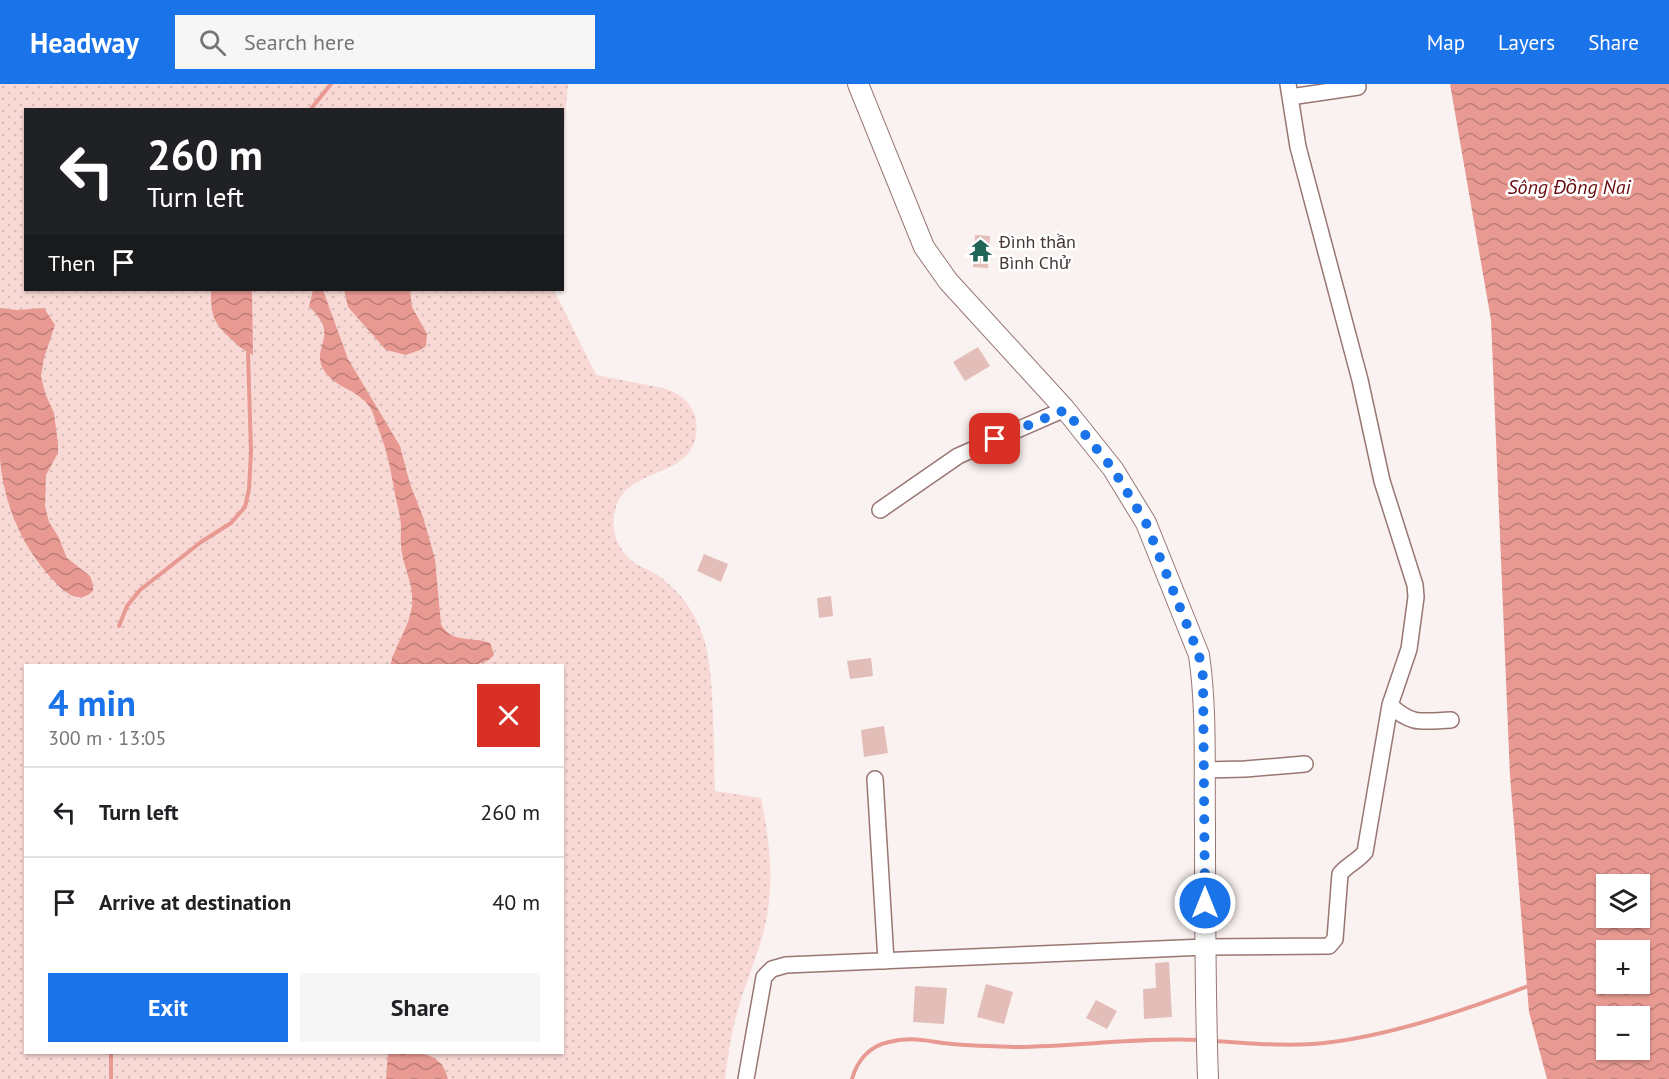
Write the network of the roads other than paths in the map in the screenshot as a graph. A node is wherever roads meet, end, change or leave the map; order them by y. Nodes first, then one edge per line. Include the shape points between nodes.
1 (858, 84) edge
2 (1358, 87) dead end
3 (1289, 90) edge
4 (1065, 410) junction
5 (880, 510) dead end
6 (1390, 705) junction
7 (1451, 720) dead end
8 (1305, 764) dead end
9 (1204, 770) junction
10 (875, 779) dead end
11 (1205, 947) junction
12 (886, 961) junction
13 (1208, 1072) edge
14 (746, 1079) edge

1 - 4 street via 916,230 934,264
2 - 3 street
3 - 6 street via 1298,147 1360,380 1382,481 1415,585 1409,648
4 - 5 street via 958,456
4 - 9 street via 1113,469 1146,523 1197,647 1203,677
6 - 7 street via 1410,720
6 - 11 street via 1365,852 1340,874 1333,943
8 - 9 street
9 - 11 street
10 - 12 street
11 - 12 street
11 - 13 street
12 - 14 street via 786,965 772,969 764,977

